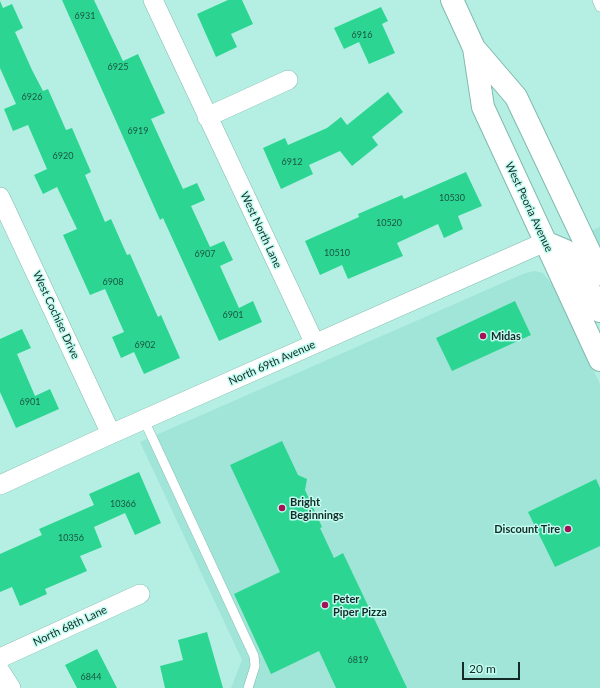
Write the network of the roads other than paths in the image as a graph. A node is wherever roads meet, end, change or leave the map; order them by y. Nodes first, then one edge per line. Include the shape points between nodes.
1 (153, 0) edge
2 (452, 0) edge
3 (597, 0) edge
4 (600, 7) edge
5 (474, 48) junction
6 (288, 80) dead end
7 (208, 116) junction
8 (0, 197) edge
9 (545, 242) junction
10 (600, 274) edge
11 (600, 311) edge
12 (315, 344) junction
13 (600, 360) edge
14 (144, 420) junction
15 (111, 434) junction
16 (0, 485) edge
17 (140, 594) dead end
18 (0, 658) edge
19 (0, 671) edge
20 (11, 688) edge
21 (248, 688) edge

1 - 7 street, West North Lane
2 - 5 main road, West Peoria Avenue
3 - 4 lane
5 - 9 main road, West Peoria Avenue via 483,107
5 - 10 main road, West Peoria Avenue via 516,97
6 - 7 street
7 - 12 street, West North Lane
8 - 15 street, West Cochise Drive
9 - 11 main road via 566,251 575,262
9 - 12 street, North 69th Avenue
9 - 13 main road, West Peoria Avenue
12 - 14 street, North 69th Avenue
14 - 15 street, North 69th Avenue
14 - 21 lane via 254,656 255,666
15 - 16 street, North 69th Avenue
17 - 18 street, North 68th Lane
19 - 20 street

